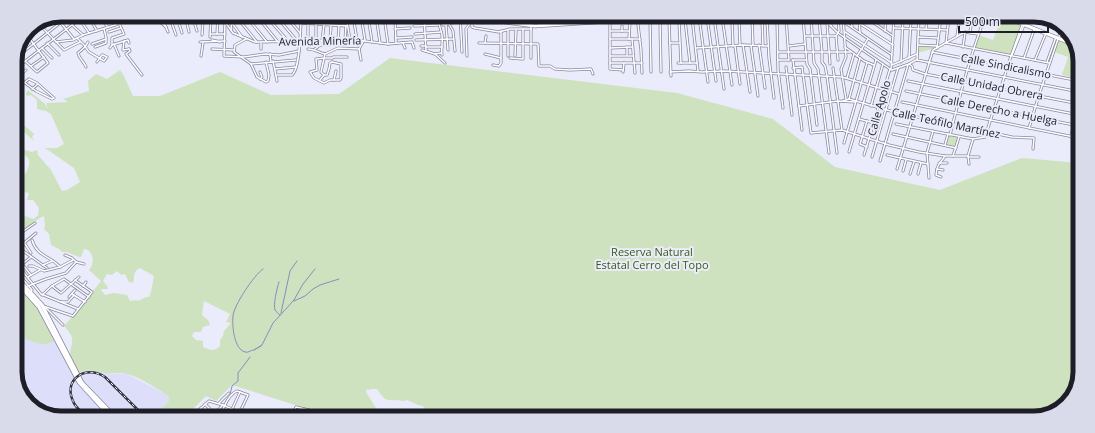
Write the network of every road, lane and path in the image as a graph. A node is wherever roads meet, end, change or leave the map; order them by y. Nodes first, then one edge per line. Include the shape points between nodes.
1 (76, 22) edge
2 (82, 22) edge
3 (91, 22) edge
4 (104, 22) edge
5 (113, 22) edge
6 (122, 22) edge
7 (158, 22) edge
8 (164, 22) edge
9 (172, 22) edge
10 (180, 22) edge
11 (186, 22) edge
12 (195, 22) edge
13 (203, 22) edge
14 (211, 22) edge
15 (218, 22) edge
16 (225, 22) joint
17 (241, 22) edge
18 (250, 22) edge
19 (261, 22) edge
20 (271, 22) edge
21 (281, 22) edge
22 (291, 22) edge
23 (347, 22) edge
24 (354, 22) edge
25 (362, 22) edge
26 (369, 22) edge
27 (377, 22) edge
28 (385, 22) edge
29 (395, 22) edge
30 (424, 22) edge
31 (443, 22) edge
32 (453, 22) edge
33 (460, 22) edge
34 (471, 22) edge
35 (472, 22) edge
36 (478, 22) edge
37 (486, 22) joint
38 (498, 22) joint
39 (530, 22) edge
40 (538, 22) edge
41 (589, 22) edge
42 (610, 22) edge
43 (630, 22) edge
44 (637, 22) edge
45 (650, 22) edge
46 (660, 22) edge
47 (669, 22) edge
48 (679, 22) edge
49 (685, 22) edge
50 (692, 22) edge
51 (700, 22) edge
52 (707, 22) edge
53 (716, 22) edge
54 (723, 22) edge
55 (731, 22) edge
56 (738, 22) edge
57 (752, 22) edge
58 (761, 22) edge
59 (767, 22) edge
60 (778, 22) edge
61 (786, 22) edge
62 (804, 22) edge
63 (812, 22) edge
64 (819, 22) edge
65 (831, 22) edge
66 (838, 22) edge
67 (843, 22) joint
68 (852, 22) edge
69 (873, 22) edge
70 (886, 22) edge
71 (894, 22) edge
72 (903, 22) edge
73 (911, 22) edge
74 (919, 22) edge
75 (927, 22) edge
76 (940, 22) edge
77 (948, 22) edge
78 (959, 22) edge
79 (971, 22) edge
80 (983, 22) edge
81 (1020, 22) edge
82 (60, 23) joint
83 (119, 23) junction
84 (232, 23) joint
85 (300, 23) joint
86 (512, 23) joint
87 (828, 23) joint
88 (859, 23) joint
89 (1023, 23) junction
90 (308, 24) junction
91 (450, 24) junction
92 (520, 24) joint
93 (567, 24) joint
94 (72, 25) junction
95 (115, 25) junction
96 (316, 25) junction
97 (324, 25) junction
98 (438, 25) joint
99 (331, 26) junction
100 (339, 26) junction
101 (347, 26) junction
102 (414, 26) dead end
103 (424, 26) junction
104 (446, 26) junction
105 (538, 26) junction
106 (622, 26) dead end
107 (831, 26) junction
108 (42, 27) edge
109 (108, 27) junction
110 (530, 27) junction
111 (852, 27) junction
112 (121, 28) junction
113 (166, 28) junction
114 (410, 28) dead end
115 (894, 28) junction
116 (902, 28) junction
117 (910, 28) junction
118 (918, 28) junction
119 (66, 29) junction
120 (104, 29) junction
121 (395, 29) junction
122 (508, 29) junction
123 (516, 29) junction
124 (523, 29) junction
125 (926, 29) junction
126 (939, 29) junction
127 (1035, 29) junction
128 (97, 30) junction
129 (231, 30) junction
130 (947, 30) junction
131 (197, 31) dead end
132 (611, 31) junction
133 (622, 31) junction
134 (629, 31) junction
135 (885, 31) junction
136 (109, 32) dead end
137 (168, 32) dead end
138 (189, 32) dead end
139 (441, 32) junction
140 (501, 32) junction
141 (844, 32) junction
142 (965, 32) junction
143 (1060, 32) edge
144 (48, 33) junction
145 (89, 33) junction
146 (182, 33) dead end
147 (300, 33) junction
148 (425, 33) junction
149 (838, 33) junction
150 (860, 33) junction
151 (970, 33) junction
152 (1046, 33) junction
153 (83, 34) junction
154 (217, 34) junction
155 (225, 34) junction
156 (415, 34) dead end
157 (978, 34) junction
158 (176, 35) dead end
159 (202, 36) dead end
160 (412, 36) dead end
161 (486, 36) dead end
162 (805, 36) junction
163 (813, 36) junction
164 (821, 36) junction
165 (828, 36) junction
166 (836, 36) junction
167 (893, 36) junction
168 (957, 36) junction
169 (242, 37) junction
170 (918, 37) junction
171 (1058, 37) junction
172 (396, 38) junction
173 (844, 38) junction
174 (868, 38) junction
175 (938, 38) junction
176 (29, 39) edge
177 (53, 39) junction
178 (76, 39) junction
179 (106, 39) junction
180 (246, 39) junction
181 (453, 39) junction
182 (492, 39) dead end
183 (610, 39) junction
184 (630, 39) junction
185 (640, 39) junction
186 (212, 40) dead end
187 (330, 40) junction
188 (338, 40) junction
189 (345, 40) junction
190 (350, 40) junction
191 (357, 40) junction
192 (364, 40) junction
193 (416, 40) dead end
194 (426, 40) junction
195 (443, 40) junction
196 (447, 40) junction
197 (80, 41) junction
198 (124, 41) junction
199 (224, 41) junction
200 (288, 41) junction
201 (297, 41) junction
202 (300, 41) junction
203 (308, 41) junction
204 (316, 41) junction
205 (322, 41) junction
206 (1068, 41) edge
207 (56, 42) junction
208 (88, 42) dead end
209 (200, 42) dead end
210 (203, 42) junction
211 (220, 42) junction
212 (257, 42) junction
213 (261, 42) junction
214 (267, 42) junction
215 (278, 42) junction
216 (372, 42) junction
217 (403, 42) junction
218 (946, 42) junction
219 (47, 43) junction
220 (129, 43) dead end
221 (380, 43) junction
222 (396, 43) junction
223 (480, 43) dead end
224 (485, 43) junction
225 (492, 43) junction
226 (501, 43) junction
227 (508, 43) junction
228 (515, 43) junction
229 (523, 43) junction
230 (670, 43) junction
231 (679, 43) junction
232 (34, 44) junction
233 (113, 44) junction
234 (388, 44) junction
235 (531, 44) junction
236 (805, 44) junction
237 (320, 45) junction
238 (330, 45) dead end
239 (743, 45) junction
240 (752, 45) junction
241 (864, 45) junction
242 (893, 45) junction
243 (918, 45) junction
244 (421, 46) dead end
245 (426, 46) junction
246 (719, 46) junction
247 (727, 46) junction
248 (734, 46) junction
249 (740, 46) junction
250 (759, 46) junction
251 (763, 46) junction
252 (768, 46) junction
253 (789, 46) junction
254 (86, 47) junction
255 (442, 47) junction
256 (627, 47) junction
257 (632, 47) junction
258 (711, 47) junction
259 (845, 47) junction
260 (937, 47) junction
261 (963, 47) junction
262 (41, 48) junction
263 (110, 48) dead end
264 (405, 48) dead end
265 (414, 48) dead end
266 (610, 48) junction
267 (696, 48) junction
268 (703, 48) junction
269 (212, 49) dead end
270 (224, 49) junction
271 (261, 49) dead end
272 (308, 49) dead end
273 (315, 49) junction
274 (359, 49) junction
275 (462, 49) junction
276 (467, 49) junction
277 (861, 49) junction
278 (973, 49) junction
279 (38, 50) junction
280 (234, 50) junction
281 (422, 50) dead end
282 (448, 50) dead end
283 (299, 51) junction
284 (333, 51) junction
285 (426, 51) junction
286 (455, 51) dead end
287 (932, 51) junction
288 (23, 52) edge
289 (462, 52) dead end
290 (778, 52) junction
291 (789, 52) junction
292 (806, 52) junction
293 (814, 52) junction
294 (822, 52) junction
295 (830, 52) junction
296 (838, 52) junction
297 (846, 52) junction
298 (851, 52) junction
299 (270, 54) junction
300 (284, 54) junction
301 (325, 54) junction
302 (435, 54) junction
303 (485, 54) dead end
304 (854, 54) junction
305 (892, 54) junction
306 (917, 54) junction
307 (59, 55) dead end
308 (119, 56) dead end
309 (200, 56) dead end
310 (467, 56) dead end
311 (508, 56) dead end
312 (515, 56) dead end
313 (610, 56) junction
314 (627, 56) junction
315 (633, 56) junction
316 (857, 56) junction
317 (1011, 56) junction
318 (44, 57) junction
319 (244, 57) junction
320 (347, 57) dead end
321 (846, 57) junction
322 (52, 58) dead end
323 (324, 58) junction
324 (333, 58) junction
325 (501, 58) junction
326 (510, 58) dead end
327 (531, 58) dead end
328 (860, 58) junction
329 (909, 58) junction
330 (1024, 58) junction
331 (100, 59) junction
332 (285, 60) junction
333 (297, 60) junction
334 (361, 60) dead end
335 (778, 60) junction
336 (790, 60) junction
337 (793, 60) junction
338 (806, 60) junction
339 (838, 60) dead end
340 (876, 60) junction
341 (917, 60) junction
342 (970, 60) junction
343 (1035, 60) junction
344 (25, 61) junction
345 (852, 61) junction
346 (97, 62) dead end
347 (266, 62) junction
348 (272, 62) junction
349 (332, 62) junction
350 (867, 62) junction
351 (901, 62) junction
352 (929, 62) junction
353 (22, 63) edge
354 (444, 63) dead end
355 (610, 63) junction
356 (624, 63) junction
357 (634, 63) junction
358 (642, 63) junction
359 (690, 63) junction
360 (697, 63) junction
361 (1046, 63) junction
362 (1049, 63) junction
363 (250, 64) junction
364 (830, 64) dead end
365 (883, 64) junction
366 (892, 64) junction
367 (908, 64) junction
368 (493, 65) dead end
369 (875, 65) junction
370 (31, 66) junction
371 (86, 67) dead end
372 (296, 67) junction
373 (786, 67) dead end
374 (1007, 67) junction
375 (794, 68) junction
376 (833, 68) dead end
377 (898, 68) junction
378 (275, 69) junction
379 (26, 70) dead end
380 (891, 70) junction
381 (967, 70) junction
382 (336, 71) dead end
383 (715, 71) junction
384 (723, 71) junction
385 (260, 72) dead end
386 (651, 72) dead end
387 (661, 72) dead end
388 (670, 72) junction
389 (698, 72) junction
390 (707, 72) junction
391 (731, 72) junction
392 (739, 72) junction
393 (642, 73) dead end
394 (747, 73) junction
395 (755, 73) junction
396 (762, 73) junction
397 (22, 74) edge
398 (142, 74) dead end
399 (593, 74) dead end
400 (635, 74) dead end
401 (770, 74) junction
402 (778, 74) junction
403 (786, 74) junction
404 (926, 74) junction
405 (1046, 74) junction
406 (277, 75) junction
407 (324, 75) junction
408 (794, 75) junction
409 (802, 75) junction
410 (810, 75) junction
411 (671, 76) dead end
412 (818, 76) junction
413 (827, 76) junction
414 (835, 76) junction
415 (842, 77) junction
416 (1004, 77) junction
417 (847, 78) junction
418 (261, 79) junction
419 (320, 80) junction
420 (334, 80) junction
421 (854, 80) junction
422 (1073, 80) edge
423 (277, 81) dead end
424 (716, 81) dead end
425 (908, 81) dead end
426 (964, 81) junction
427 (708, 82) dead end
428 (25, 83) junction
429 (861, 83) junction
430 (22, 84) edge
431 (38, 84) junction
432 (740, 84) dead end
433 (923, 84) junction
434 (732, 85) dead end
435 (869, 85) junction
436 (1042, 85) junction
437 (876, 87) junction
438 (765, 88) dead end
439 (1001, 88) junction
440 (32, 89) junction
441 (724, 89) dead end
442 (884, 89) junction
443 (906, 91) dead end
444 (960, 91) junction
445 (750, 92) dead end
446 (892, 92) junction
447 (1073, 92) edge
448 (899, 94) junction
449 (919, 94) junction
450 (1039, 95) junction
451 (758, 96) dead end
452 (774, 98) dead end
453 (998, 98) junction
454 (846, 99) junction
455 (849, 99) junction
456 (843, 100) junction
457 (838, 101) junction
458 (830, 102) junction
459 (856, 102) junction
460 (902, 102) dead end
461 (958, 102) junction
462 (1073, 102) edge
463 (823, 103) junction
464 (814, 104) junction
465 (864, 104) junction
466 (807, 105) junction
467 (916, 105) junction
468 (799, 106) junction
469 (871, 106) junction
470 (1035, 106) junction
471 (783, 108) dead end
472 (878, 108) junction
473 (994, 109) junction
474 (886, 111) junction
475 (894, 112) junction
476 (955, 113) junction
477 (1073, 114) edge
478 (792, 115) dead end
479 (913, 116) junction
480 (1032, 116) junction
481 (859, 119) junction
482 (867, 121) junction
483 (991, 121) junction
484 (874, 123) junction
485 (896, 124) dead end
486 (953, 124) junction
487 (817, 125) dead end
488 (1073, 125) joint
489 (910, 126) junction
490 (1029, 128) junction
491 (802, 130) dead end
492 (842, 130) junction
493 (834, 131) junction
494 (987, 131) junction
495 (827, 132) junction
496 (847, 132) junction
497 (933, 132) junction
498 (855, 134) junction
499 (893, 134) dead end
500 (949, 135) junction
501 (862, 136) junction
502 (906, 137) junction
503 (959, 137) junction
504 (1071, 137) joint
505 (870, 138) junction
506 (973, 139) junction
507 (878, 140) junction
508 (844, 142) dead end
509 (930, 142) junction
510 (885, 143) junction
511 (945, 145) junction
512 (867, 147) junction
513 (903, 148) junction
514 (956, 148) junction
515 (1034, 149) dead end
516 (849, 152) dead end
517 (829, 153) dead end
518 (837, 153) dead end
519 (927, 153) junction
520 (864, 155) dead end
521 (887, 155) dead end
522 (945, 156) junction
523 (953, 156) junction
524 (968, 156) junction
525 (979, 157) dead end
526 (872, 158) dead end
527 (900, 158) junction
528 (906, 160) junction
529 (880, 162) dead end
530 (914, 162) junction
531 (947, 162) dead end
532 (921, 163) junction
533 (938, 163) junction
534 (928, 164) junction
535 (969, 164) dead end
536 (897, 169) dead end
537 (936, 169) junction
538 (943, 170) dead end
539 (903, 171) dead end
540 (910, 174) dead end
541 (918, 174) dead end
542 (941, 177) dead end
543 (929, 178) dead end
544 (35, 223) dead end
545 (22, 233) edge
546 (36, 233) dead end
547 (22, 240) edge
548 (32, 240) dead end
549 (24, 243) junction
550 (22, 250) edge
551 (30, 254) junction
552 (65, 255) dead end
553 (32, 257) junction
554 (52, 261) junction
555 (75, 261) junction
556 (22, 264) joint
557 (84, 264) dead end
558 (43, 265) junction
559 (28, 266) dead end
560 (60, 267) junction
561 (47, 268) dead end
562 (40, 270) junction
563 (22, 271) edge
564 (32, 275) junction
565 (79, 277) dead end
566 (28, 278) junction
567 (72, 278) dead end
568 (22, 281) edge
569 (75, 281) junction
570 (86, 282) dead end
571 (33, 284) junction
572 (70, 284) junction
573 (22, 285) edge
574 (52, 286) junction
575 (83, 286) junction
576 (27, 289) junction
577 (75, 290) dead end
578 (73, 294) junction
579 (42, 295) junction
580 (69, 297) dead end
581 (89, 297) junction
582 (59, 301) junction
583 (85, 302) junction
584 (44, 306) junction
585 (79, 310) junction
586 (63, 325) dead end
587 (240, 392) junction
588 (229, 394) dead end
589 (205, 404) junction
590 (218, 404) junction
591 (224, 406) junction
592 (201, 408) junction
593 (210, 409) dead end
594 (232, 409) junction
595 (304, 409) joint
596 (105, 411) edge
597 (109, 411) edge
598 (198, 411) edge
599 (201, 411) edge
600 (218, 411) edge
601 (222, 411) edge
602 (236, 411) edge
603 (242, 411) edge
604 (294, 411) edge
605 (308, 411) edge

1 - 94 street
2 - 145 street
3 - 128 street
4 - 109 street
5 - 95 street
6 - 83 street
7 - 113 street
8 - 113 street
9 - 158 street
10 - 146 street
11 - 138 street
12 - 131 street
13 - 159 street
14 - 154 street via 210,35
15 - 154 street
16 - 129 street
16 - 155 street
17 - 212 street
18 - 214 street
19 - 215 street
20 - 200 street
21 - 201 street
22 - 147 street
23 - 101 street
24 - 191 street
25 - 192 street
26 - 216 street
27 - 221 street
28 - 234 street
29 - 121 street
30 - 103 street
31 - 104 street
32 - 91 street
33 - 275 street
34 - 276 street via 466,29
35 - 140 street via 472,28
36 - 37 street
37 - 38 street
38 - 86 street
39 - 110 street
40 - 105 street
41 - 93 street
42 - 132 street
43 - 134 street
44 - 185 street
45 - 386 street
46 - 387 street
47 - 230 street
48 - 231 street
49 - 359 street
50 - 267 street
51 - 268 street
52 - 258 street
53 - 246 street
54 - 247 street
55 - 248 street
56 - 249 street
57 - 240 street
58 - 251 street
59 - 252 street
60 - 290 street
61 - 253 street
62 - 162 street
63 - 163 street
64 - 164 street
65 - 107 street
66 - 149 street
67 - 111 street
67 - 141 street
68 - 111 street
69 - 135 street
70 - 135 street
71 - 115 street, Calle Apolo
72 - 116 street
73 - 117 street
74 - 118 street
75 - 125 street
76 - 126 street
77 - 130 street
78 - 168 street
79 - 151 street
80 - 157 street
81 - 89 street
82 - 119 street
82 - 144 street
83 - 95 street
83 - 112 street
84 - 129 street
84 - 169 street
85 - 90 street
85 - 147 street
86 - 92 street
87 - 107 street
87 - 165 street
88 - 150 street
88 - 242 street
89 - 127 street
89 - 171 street
89 - 317 street
90 - 96 street
90 - 203 street
91 - 104 street
91 - 181 street
92 - 110 street
93 - 105 street
94 - 119 street
94 - 153 street
95 - 109 street
96 - 97 street
96 - 204 street
97 - 99 street
97 - 205 street
98 - 103 street
98 - 139 street
99 - 100 street
99 - 187 street
100 - 101 street
100 - 188 street
101 - 189 street
101 - 190 street
102 - 103 street
103 - 148 street
104 - 196 street
105 - 110 street
106 - 133 street
107 - 149 street
108 - 144 street
109 - 120 street
110 - 124 street
110 - 235 street
111 - 150 street
112 - 136 street
112 - 233 street via 124,34 112,38
113 - 137 street
114 - 121 street
115 - 116 street
115 - 167 street, Calle Apolo
116 - 117 street
116 - 351 street
117 - 118 street
117 - 329 street
118 - 125 street
118 - 170 street
119 - 177 street
119 - 178 street
120 - 128 street
120 - 179 street
121 - 172 street
122 - 123 street
122 - 140 street
122 - 227 street
123 - 124 street
123 - 228 street
124 - 229 street
125 - 126 street
126 - 130 street
126 - 175 street
127 - 152 street
127 - 330 street
128 - 145 street
129 - 169 street, Avenida Minería
130 - 218 street
132 - 133 street
132 - 183 street
133 - 134 street
134 - 184 street
135 - 167 street
139 - 148 street
139 - 195 street
140 - 226 street
141 - 173 street
141 - 241 street
142 - 151 street
142 - 168 street
142 - 261 street
143 - 171 street
144 - 177 street
144 - 232 street
145 - 153 street
147 - 202 street
148 - 156 street
148 - 194 street
149 - 166 street
149 - 173 street
150 - 174 street
151 - 157 street
152 - 171 street
152 - 343 street
153 - 178 street
154 - 155 street
155 - 199 street
157 - 278 street
160 - 172 street
161 - 224 street
162 - 163 street
162 - 236 street
163 - 164 street
163 - 293 street
164 - 165 street
164 - 294 street
165 - 166 street
165 - 295 street
166 - 296 street
167 - 242 street, Calle Apolo
168 - 218 street
169 - 180 street, Avenida Minería
170 - 175 street
170 - 243 street
171 - 206 street
171 - 361 street
171 - 362 street
172 - 222 street
173 - 259 street
173 - 277 street
174 - 241 street
174 - 305 street
175 - 260 street
176 - 232 street
177 - 207 street
177 - 219 street
178 - 197 street
178 - 207 street
179 - 179 street via 105,44 96,48 93,44
180 - 212 street, Avenida Minería
180 - 280 street via 236,44
181 - 196 street
181 - 286 street
182 - 225 street
183 - 184 street
183 - 266 street
184 - 185 street
184 - 257 street
185 - 358 street
186 - 211 street
187 - 188 street, Avenida Minería
187 - 205 street, Avenida Minería
188 - 189 street, Avenida Minería
189 - 190 street, Avenida Minería
190 - 191 street, Avenida Minería
191 - 192 street, Avenida Minería
192 - 216 street, Avenida Minería
192 - 274 street
193 - 194 street
194 - 195 street
194 - 245 street
195 - 196 street
195 - 255 street
196 - 282 street
197 - 207 street via 65,50
197 - 254 street
198 - 220 street via 128,40
198 - 233 street
198 - 398 street via 122,50 130,49 126,54
199 - 211 street
199 - 270 street
200 - 201 street, Avenida Minería
200 - 215 street, Avenida Minería
201 - 202 street, Avenida Minería
202 - 203 street, Avenida Minería
202 - 283 street
203 - 204 street, Avenida Minería
204 - 205 street, Avenida Minería
205 - 237 street
208 - 254 street
209 - 210 street
210 - 211 street
210 - 309 street
212 - 213 street, Avenida Minería
213 - 214 street, Avenida Minería
213 - 271 street
214 - 215 street, Avenida Minería
216 - 221 street, Avenida Minería
217 - 222 street, Avenida Minería
217 - 264 street
217 - 265 street, Avenida Minería via 412,42
218 - 260 street
218 - 261 street
219 - 262 street
219 - 307 street
221 - 234 street, Avenida Minería
222 - 234 street, Avenida Minería
223 - 224 street
224 - 225 street
225 - 226 street
226 - 227 street
226 - 325 street
227 - 228 street
227 - 311 street
228 - 229 street
228 - 312 street
229 - 235 street
229 - 326 street via 523,59
230 - 231 street
230 - 388 street
231 - 359 street via 680,63
232 - 279 street
232 - 288 street
233 - 263 street
233 - 308 street
235 - 327 street
235 - 399 street via 538,44 540,67 570,70 591,68
236 - 253 street
236 - 292 street
237 - 238 street
237 - 273 street
239 - 240 street
239 - 249 street
239 - 394 street
240 - 250 street
240 - 395 street
241 - 277 street
241 - 366 street
242 - 305 street, Calle Apolo
243 - 260 street
243 - 306 street
244 - 245 street
245 - 255 street
245 - 285 street
246 - 247 street
246 - 258 street
246 - 384 street
247 - 248 street
247 - 391 street
248 - 249 street
248 - 392 street
250 - 251 street
250 - 396 street
251 - 252 street
252 - 401 street
253 - 291 street
254 - 331 street
254 - 371 street via 78,53
255 - 302 street via 441,54
256 - 257 street
256 - 266 street
256 - 314 street
257 - 315 street
258 - 268 street
258 - 383 street
259 - 297 street
259 - 298 street
260 - 287 street
261 - 278 street
262 - 279 street
262 - 322 street
266 - 313 street
267 - 268 street
267 - 360 street
268 - 390 street
269 - 270 street
270 - 280 street
270 - 319 street via 224,56
272 - 273 street
273 - 301 street
274 - 284 street via 338,48
274 - 334 street
275 - 276 street
275 - 289 street
276 - 310 street
277 - 316 street
277 - 340 street
278 - 317 street
278 - 342 street
279 - 318 street
279 - 344 street
280 - 319 street via 236,54
281 - 285 street
283 - 300 street
283 - 333 street
284 - 301 street
284 - 324 street
285 - 302 street
287 - 342 street, Calle Sindicalismo
287 - 352 street
290 - 291 street
290 - 335 street
291 - 292 street
291 - 336 street
292 - 293 street
292 - 338 street
293 - 294 street
293 - 412 street
294 - 295 street
294 - 413 street via 822,62
295 - 296 street
295 - 364 street
296 - 297 street
296 - 339 street
297 - 298 street
297 - 321 street
298 - 304 street
299 - 300 street
299 - 319 street
299 - 348 street
300 - 332 street
301 - 323 street
302 - 354 street
303 - 325 street
304 - 316 street
304 - 345 street
305 - 366 street, Calle Apolo
306 - 329 street
306 - 341 street
313 - 314 street
313 - 355 street
314 - 315 street
315 - 357 street
316 - 328 street
317 - 330 street
317 - 374 street
318 - 370 street
318 - 370 street via 48,63 37,72
319 - 363 street
320 - 324 street
321 - 345 street
321 - 415 street via 841,67
323 - 324 street
323 - 407 street via 321,72
323 - 419 street via 316,60 316,70 311,72 314,78
324 - 349 street
325 - 368 street via 500,66
328 - 350 street
328 - 421 street
329 - 351 street
330 - 343 street
331 - 331 street via 102,55 107,57 104,61
331 - 346 street
332 - 333 street
332 - 348 street
333 - 372 street
335 - 336 street
335 - 402 street
336 - 337 street
337 - 338 street
337 - 375 street
338 - 410 street
340 - 365 street
340 - 369 street
341 - 352 street
341 - 367 street
342 - 374 street, Calle Sindicalismo
342 - 381 street
343 - 361 street
344 - 353 street
344 - 370 street
345 - 417 street
347 - 348 street
347 - 363 street
347 - 418 street via 268,82
348 - 378 street
349 - 407 street via 327,74
349 - 420 street via 341,64 341,79
350 - 369 street
350 - 429 street
351 - 366 street
352 - 381 street
352 - 404 street
355 - 356 street
355 - 356 street via 610,70 623,71
356 - 357 street
357 - 358 street
357 - 400 street
358 - 393 street
359 - 360 street
360 - 389 street
361 - 362 street
362 - 405 street
363 - 418 street via 257,77
365 - 380 street
365 - 437 street
366 - 380 street, Calle Apolo
367 - 377 street
367 - 404 street, Calle Unidad Obrera via 913,70
367 - 448 street
369 - 435 street
372 - 378 street
372 - 406 street via 290,75
373 - 403 street
374 - 405 street, Calle Sindicalismo
374 - 416 street
375 - 408 street
375 - 409 street via 802,68
376 - 414 street
377 - 380 street
377 - 446 street
378 - 406 street
379 - 397 street
380 - 442 street, Calle Apolo
381 - 416 street
381 - 426 street
382 - 420 street
383 - 384 street
383 - 390 street
383 - 424 street
384 - 391 street
384 - 441 street
385 - 418 street
388 - 389 street
388 - 411 street
389 - 390 street
390 - 427 street
391 - 392 street
391 - 434 street
392 - 394 street
392 - 432 street
394 - 395 street
394 - 445 street
395 - 396 street
395 - 451 street
396 - 401 street
396 - 438 street
401 - 402 street
401 - 452 street
402 - 403 street
402 - 471 street
403 - 408 street
403 - 478 street
404 - 426 street, Calle Unidad Obrera
404 - 433 street
405 - 422 street, Calle Sindicalismo
405 - 436 street
406 - 423 street
407 - 419 street
408 - 409 street
408 - 468 street
409 - 410 street
409 - 466 street
410 - 412 street
410 - 464 street
412 - 413 street
412 - 463 street
413 - 414 street
413 - 458 street
414 - 415 street
414 - 457 street
415 - 417 street
415 - 454 street
416 - 436 street
416 - 439 street
417 - 421 street
419 - 420 street via 324,83
421 - 429 street
421 - 455 street
425 - 433 street
426 - 439 street, Calle Unidad Obrera
426 - 444 street
428 - 430 street
428 - 431 street via 30,80
428 - 440 street
429 - 435 street
429 - 459 street
431 - 440 street
431 - 440 street via 54,98
433 - 444 street
433 - 449 street
435 - 437 street
435 - 465 street
436 - 447 street
436 - 450 street
437 - 442 street
437 - 469 street
439 - 450 street, Calle Unidad Obrera
439 - 453 street
442 - 446 street
442 - 472 street, Calle Apolo
443 - 449 street, Calle Derecho a Huelga
444 - 453 street
444 - 461 street
446 - 448 street
446 - 474 street
448 - 475 street
449 - 461 street, Calle Derecho a Huelga
449 - 467 street
450 - 462 street, Calle Unidad Obrera
450 - 470 street
453 - 470 street
453 - 473 street
454 - 455 street, Calle Teófilo Martínez
454 - 456 street, Calle Teófilo Martínez
455 - 459 street, Calle Teófilo Martínez
456 - 457 street, Calle Teófilo Martínez
456 - 459 street, Calle Teófilo Martínez
457 - 458 street, Calle Teófilo Martínez
457 - 492 street
458 - 463 street, Calle Teófilo Martínez
458 - 493 street
459 - 465 street, Calle Teófilo Martínez
459 - 496 street
460 - 467 street
461 - 473 street, Calle Derecho a Huelga
461 - 476 street
463 - 464 street, Calle Teófilo Martínez
463 - 495 street
464 - 466 street, Calle Teófilo Martínez
464 - 487 street
465 - 469 street, Calle Teófilo Martínez
465 - 481 street
466 - 468 street, Calle Teófilo Martínez
466 - 495 street via 811,133
467 - 476 street
467 - 479 street
468 - 491 street
469 - 472 street, Calle Teófilo Martínez
470 - 477 street
470 - 480 street
472 - 474 street, Calle Teófilo Martínez
472 - 484 street, Calle Apolo
473 - 480 street, Calle Derecho a Huelga
473 - 483 street
474 - 475 street, Calle Teófilo Martínez
474 - 507 street
475 - 479 street, Calle Teófilo Martínez
475 - 510 street
476 - 483 street
476 - 486 street
479 - 486 street, Calle Teófilo Martínez
479 - 489 street
480 - 488 street, Calle Derecho a Huelga
480 - 490 street
481 - 482 street
481 - 498 street
482 - 484 street
482 - 501 street
483 - 490 street
483 - 494 street
484 - 505 street, Calle Apolo
485 - 489 street
486 - 494 street, Calle Teófilo Martínez
486 - 500 street
488 - 504 street
489 - 497 street
489 - 502 street
490 - 504 street
492 - 493 street
492 - 496 street
493 - 495 street
493 - 518 street
494 - 506 street via 986,137
494 - 515 street, Calle Teófilo Martínez via 1034,138
495 - 517 street
496 - 498 street
496 - 508 street
497 - 500 street
497 - 509 street
498 - 501 street
498 - 516 street
499 - 502 street
500 - 503 street
500 - 511 street
501 - 505 street
501 - 512 street via 860,145
502 - 509 street
502 - 513 street
503 - 506 street
503 - 514 street
505 - 507 street
505 - 512 street, Calle Apolo
506 - 524 street
507 - 510 street
507 - 526 street
509 - 511 street
509 - 519 street
510 - 513 street
510 - 529 street
511 - 514 street
512 - 520 street, Calle Apolo
513 - 519 street
513 - 527 street
514 - 523 street
519 - 522 street
519 - 534 street
521 - 527 street
522 - 523 street
522 - 533 street
523 - 524 street
524 - 525 street
524 - 535 street
527 - 528 street
527 - 536 street
528 - 530 street
528 - 539 street
530 - 532 street
530 - 540 street
531 - 533 street
532 - 534 street
532 - 541 street
533 - 537 street
534 - 543 street
537 - 538 street
537 - 542 street via 936,175
544 - 545 street
546 - 549 street
547 - 549 street
548 - 554 street via 36,248
549 - 551 street
550 - 551 street
551 - 553 street
552 - 555 street
553 - 556 street
553 - 558 street
554 - 558 street
554 - 560 street
555 - 557 street
555 - 560 street
555 - 571 street via 66,273
556 - 564 street
558 - 561 street
559 - 562 street
560 - 562 street
562 - 564 street
563 - 566 street
564 - 566 street
565 - 569 street
566 - 571 street
567 - 569 street
568 - 576 street
569 - 572 street
569 - 575 street
570 - 575 street
571 - 576 street
571 - 579 street
572 - 574 street via 64,279
572 - 574 street via 60,293
572 - 581 street
573 - 576 main road
574 - 579 street
575 - 581 street via 92,291
576 - 584 main road
576 - 596 main road via 78,382
577 - 578 street
578 - 580 street
578 - 582 street via 68,302
578 - 583 street
579 - 582 street
581 - 583 street
582 - 585 street
583 - 585 street
584 - 585 street via 73,316
584 - 586 street
584 - 597 main road via 82,383
587 - 591 street via 234,392
587 - 594 street
587 - 603 street via 248,395
588 - 590 street
589 - 590 street via 209,401
589 - 592 street
589 - 593 street
590 - 591 street
591 - 594 street
591 - 600 street
591 - 601 street
592 - 598 street
592 - 599 street
594 - 602 street
595 - 604 street via 296,407
595 - 605 street

